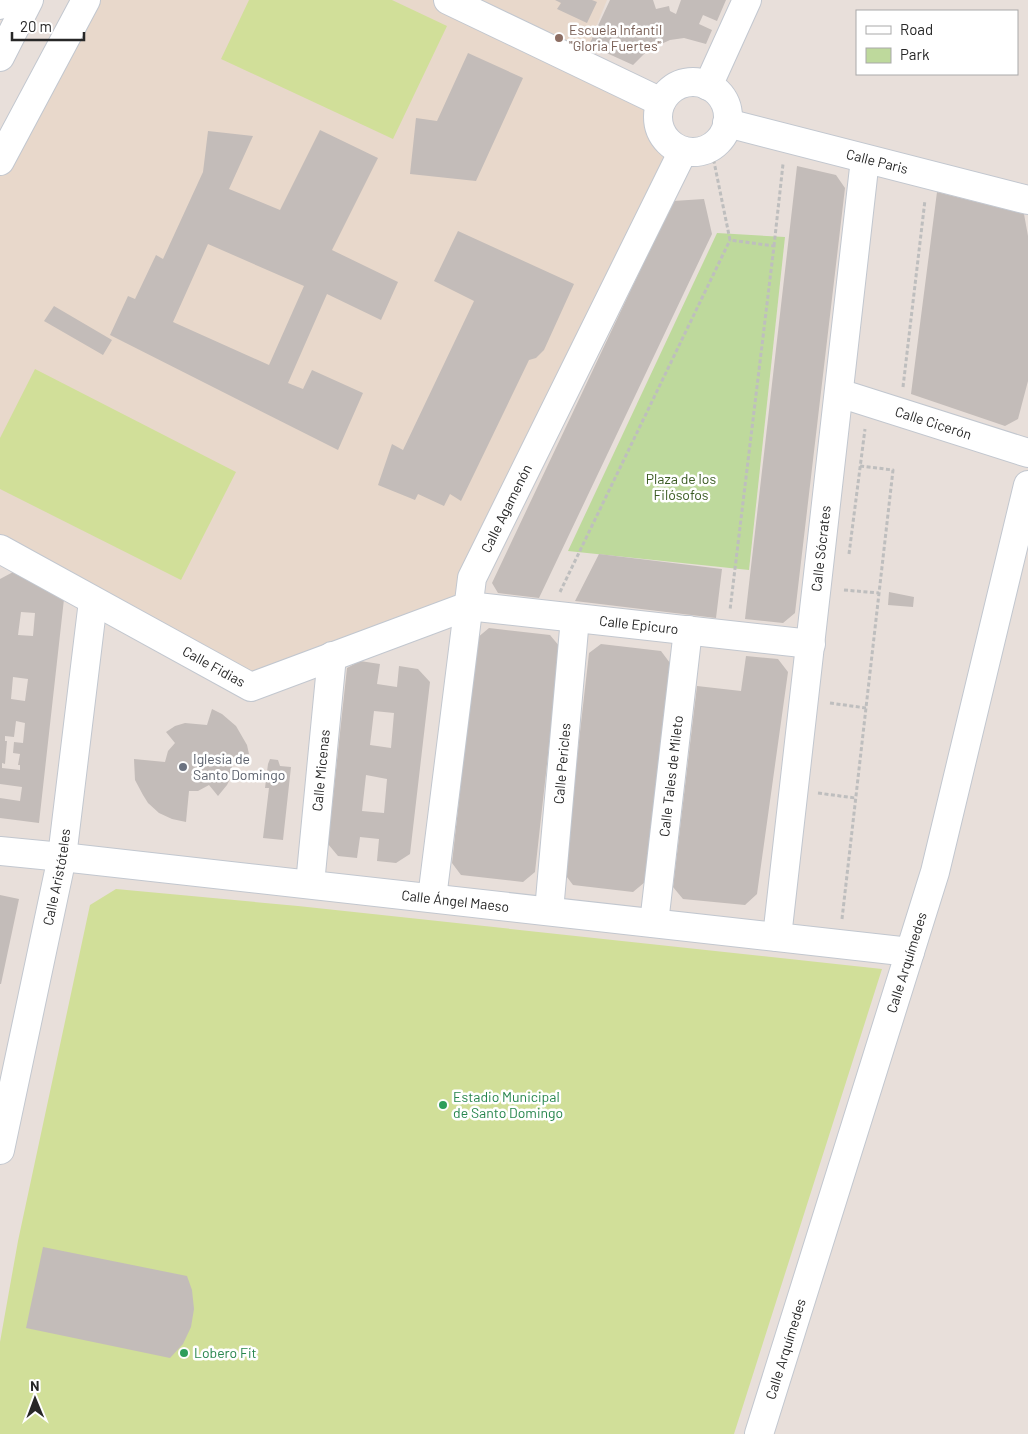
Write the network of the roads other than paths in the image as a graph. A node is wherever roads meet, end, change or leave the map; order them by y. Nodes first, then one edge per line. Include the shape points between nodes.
1 (8, 0) edge
2 (29, 0) edge
3 (86, 0) edge
4 (448, 0) edge
5 (746, 0) edge
6 (0, 5) edge
7 (475, 6) edge
8 (0, 57) edge
9 (708, 86) junction
10 (661, 102) junction
11 (727, 123) junction
12 (683, 151) junction
13 (865, 159) junction
14 (0, 161) edge
15 (1028, 200) edge
16 (839, 393) junction
17 (1028, 452) edge
18 (1028, 485) edge
19 (0, 549) edge
20 (93, 601) junction
21 (468, 606) junction
22 (575, 618) junction
23 (688, 630) junction
24 (811, 644) junction
25 (332, 656) junction
26 (0, 851) edge
27 (62, 857) junction
28 (310, 884) junction
29 (432, 898) junction
30 (549, 911) junction
31 (654, 923) junction
32 (778, 937) junction
33 (910, 952) junction
34 (0, 1150) edge
35 (759, 1434) edge

1 - 6 street
2 - 8 street
3 - 14 street
4 - 7 street
5 - 9 street
7 - 10 street
9 - 10 street via 698,83 676,86
9 - 11 street via 724,101
10 - 12 street via 659,126 668,142
11 - 12 street via 711,147 702,151
11 - 13 street, Calle Paris
12 - 21 street, Calle Agamenón via 472,578
13 - 15 street, Calle Paris
13 - 16 street, Calle Sócrates
16 - 17 street, Calle Cicerón
16 - 24 street, Calle Sócrates
18 - 33 street, Calle Arquímedes via 935,872
19 - 20 street, Calle Fidias
20 - 25 street, Calle Fidias via 251,688
20 - 27 street, Calle Aristóteles
21 - 22 street, Calle Epicuro
21 - 25 street, Calle Fidias
21 - 29 street, Calle Agamenón
22 - 23 street, Calle Epicuro
22 - 30 street, Calle Pericles
23 - 24 street, Calle Epicuro
23 - 31 street, Calle Tales de Mileto
24 - 32 street, Calle Sócrates
25 - 28 street, Calle Micenas
26 - 27 street, Calle Ángel Maeso
27 - 28 street, Calle Ángel Maeso
27 - 34 street, Calle Aristóteles
28 - 29 street, Calle Ángel Maeso
29 - 30 street, Calle Ángel Maeso
30 - 31 street, Calle Ángel Maeso
31 - 32 street, Calle Ángel Maeso
32 - 33 street, Calle Ángel Maeso
33 - 35 street, Calle Arquímedes

